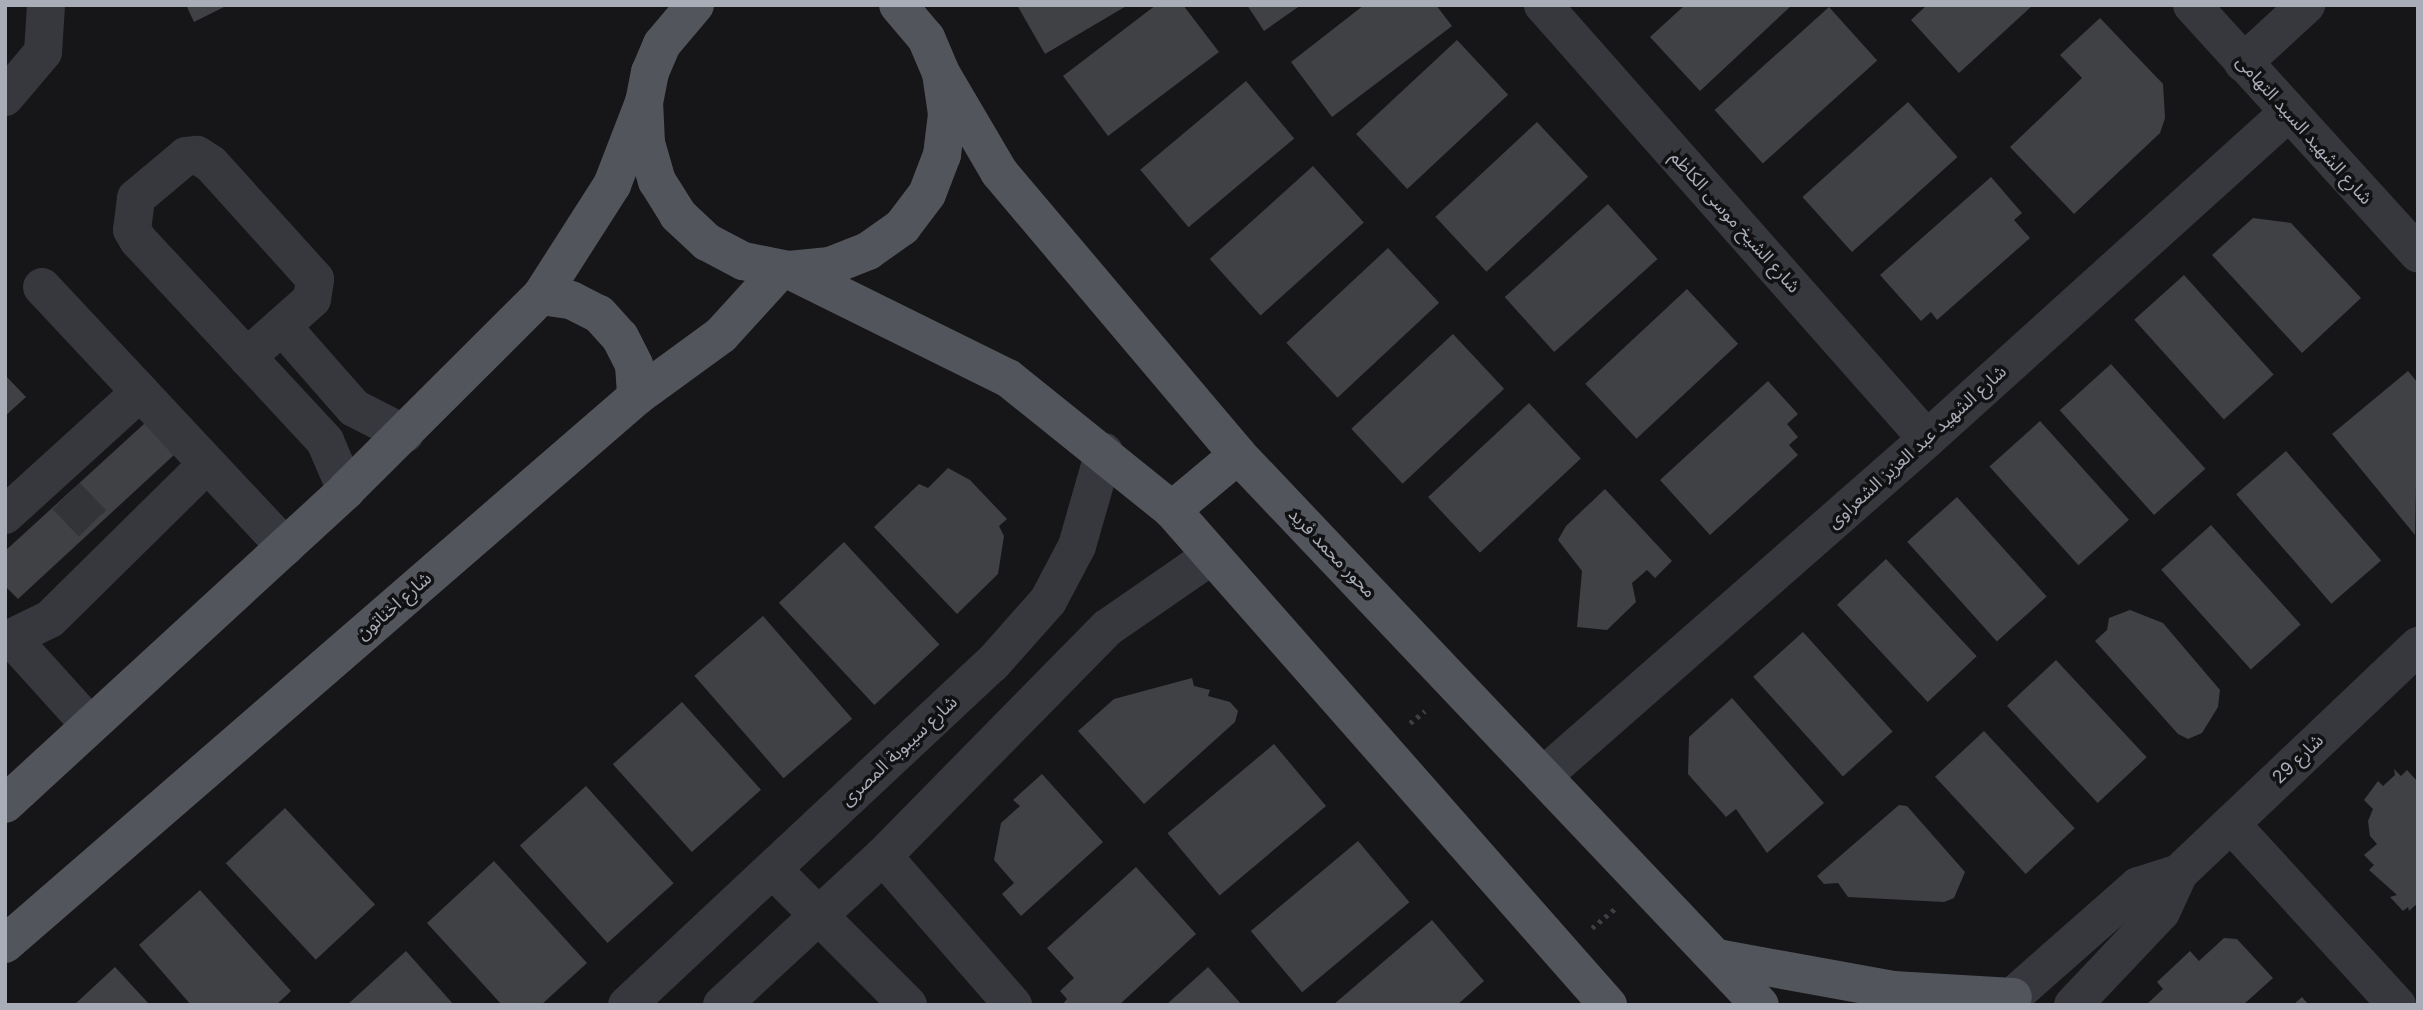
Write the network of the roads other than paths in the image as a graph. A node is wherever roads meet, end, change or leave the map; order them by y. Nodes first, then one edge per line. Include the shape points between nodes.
1 (47, 5) edge
2 (1542, 5) edge
3 (2192, 5) edge
4 (2306, 5) edge
5 (900, 6) edge
6 (687, 10) edge
7 (2243, 63) junction
8 (941, 73) junction
9 (5, 97) edge
10 (644, 102) junction
11 (2287, 114) junction
12 (2418, 253) edge
13 (785, 270) junction
14 (42, 287) dead end
15 (541, 296) junction
16 (282, 326) junction
17 (247, 357) junction
18 (140, 392) junction
19 (636, 397) junction
20 (405, 434) junction
21 (1927, 439) junction
22 (1104, 452) junction
23 (1238, 455) junction
24 (206, 465) junction
25 (346, 490) junction
26 (1172, 510) junction
27 (5, 514) edge
28 (285, 547) junction
29 (1212, 556) junction
30 (9, 641) edge
31 (2418, 646) edge
32 (89, 724) junction
33 (1543, 776) junction
34 (12, 791) edge
35 (2231, 824) junction
36 (883, 856) junction
37 (773, 870) junction
38 (2179, 873) junction
39 (821, 915) junction
40 (5, 944) edge
41 (1717, 958) junction
42 (2008, 1001) edge
43 (627, 1005) edge
44 (722, 1005) edge
45 (908, 1005) edge
46 (1013, 1005) edge
47 (1608, 1005) edge
48 (1759, 1005) edge
49 (2073, 1005) edge
50 (2397, 1005) edge

1 - 9 street via 43,52
2 - 21 street, شارع الشيخ موسى الكاظم
3 - 7 street, شارع الشهيد السيد التهامى
4 - 7 street
5 - 8 main road via 926,38
6 - 10 main road via 650,72
7 - 11 street, شارع الشهيد السيد التهامى
8 - 13 main road via 947,114 942,155 927,194 902,226 868,251 830,266
8 - 23 main road, محور محمد فريد via 999,172
10 - 13 main road via 646,143 657,181 678,215 707,242 743,261
10 - 15 main road via 612,186
11 - 12 street, شارع الشهيد السيد التهامى
11 - 21 street, شارع الشهيد عبد العزيز الشعراوى
13 - 19 main road, شارع اخناتون via 721,335
13 - 22 main road via 1008,378
14 - 18 street
15 - 19 main road via 571,300 599,314 620,337 634,365
15 - 20 main road
16 - 17 street
16 - 17 street via 312,299 316,290 309,270 205,159 186,156 176,160 136,198 132,230
16 - 20 street via 354,408
17 - 25 street via 325,441
18 - 24 street
18 - 27 street via 56,487
19 - 40 main road, شارع اخناتون
20 - 25 main road
21 - 33 street, شارع الشهيد عبد العزيز الشعراوى
22 - 26 main road
22 - 37 street, شارع سيبوبة المصرى via 1077,545 1048,601 992,664
23 - 26 main road
23 - 33 main road, محور محمد فريد
24 - 28 street
24 - 30 street via 108,539 50,620
25 - 28 main road
26 - 29 main road
28 - 32 main road
29 - 36 street via 1107,628
29 - 47 main road
30 - 32 street
31 - 35 street, شارع 29
32 - 34 main road
33 - 41 main road, محور محمد فريد
35 - 38 street, شارع 29
35 - 50 street
36 - 39 street
36 - 46 street
37 - 39 street
37 - 43 street, شارع سيبوبة المصرى
38 - 42 street, شارع 29 via 2138,886
38 - 49 street, شارع 29 via 2161,912
39 - 44 street
39 - 45 street
41 - 42 main road via 1893,990
41 - 48 main road, محور محمد فريد

